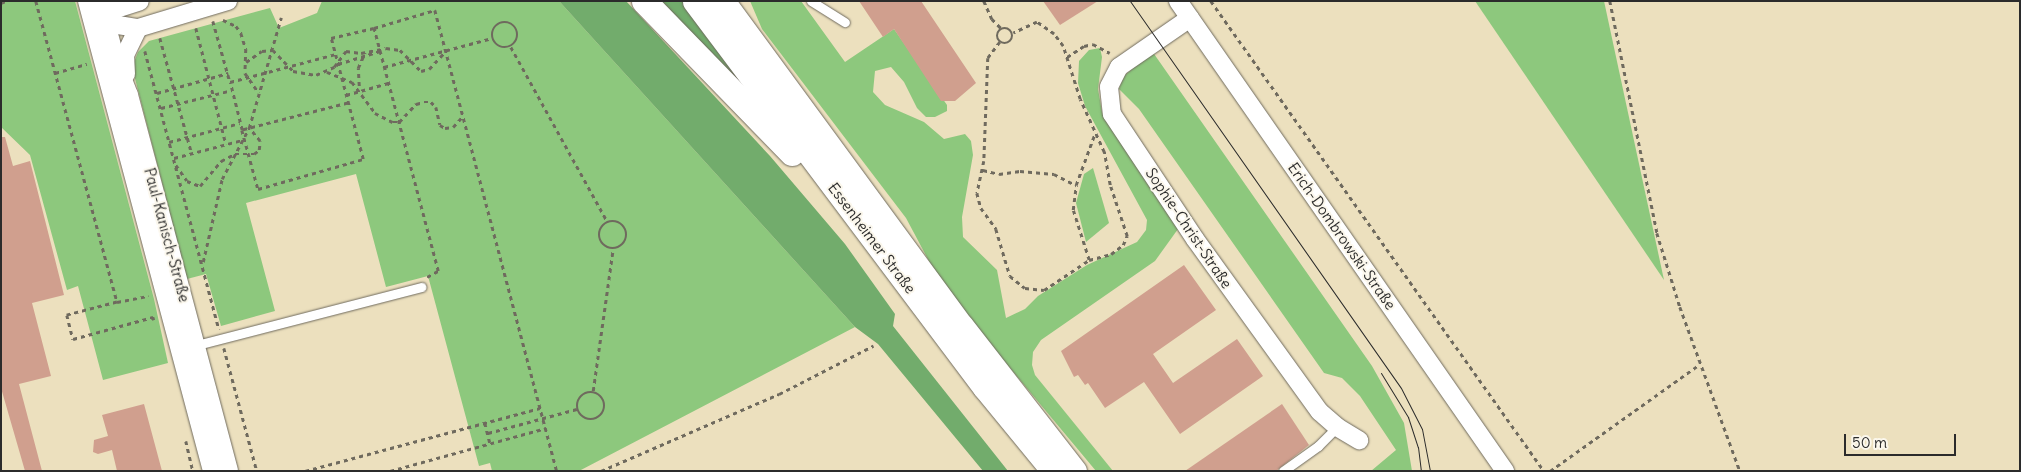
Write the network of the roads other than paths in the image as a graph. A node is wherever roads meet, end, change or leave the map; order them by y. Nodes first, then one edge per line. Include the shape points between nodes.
1 (228, 1) edge
2 (644, 1) edge
3 (695, 1) edge
4 (722, 1) edge
5 (744, 1) edge
6 (811, 1) edge
7 (1178, 1) edge
8 (130, 2) edge
9 (92, 4) edge
10 (1190, 18) junction
11 (105, 19) junction
12 (845, 22) dead end
13 (140, 35) junction
14 (98, 39) junction
15 (761, 54) junction
16 (129, 95) junction
17 (851, 211) junction
18 (420, 287) road end
19 (188, 347) junction
20 (1337, 427) junction
21 (1360, 440) dead end
22 (212, 471) edge
23 (229, 471) edge
24 (1054, 471) edge
25 (1074, 471) edge
26 (1283, 471) edge
27 (1505, 471) edge

1 - 13 street
2 - 17 main road
3 - 17 main road, Essenheimer Straße
4 - 15 main road, Essenheimer Straße
5 - 15 main road
6 - 12 lane
7 - 10 street, Erich-Dombrowski-Straße
8 - 11 street via 113,10
9 - 11 street, Paul-Kanisch-Straße
9 - 14 street, Paul-Kanisch-Straße
10 - 20 street, Sophie-Christ-Straße via 1119,68 1109,86 1110,107 1248,315 1320,412
10 - 27 street, Erich-Dombrowski-Straße
11 - 13 street
11 - 14 street
11 - 16 street, Paul-Kanisch-Straße
13 - 16 street via 125,55
14 - 19 street, Paul-Kanisch-Straße
15 - 25 main road, Essenheimer Straße via 961,326
16 - 19 street, Paul-Kanisch-Straße
17 - 24 main road, Essenheimer Straße via 985,387
18 - 19 lane
19 - 22 street, Paul-Kanisch-Straße
19 - 23 street, Paul-Kanisch-Straße
20 - 21 street, Sophie-Christ-Straße
20 - 26 lane via 1318,446

